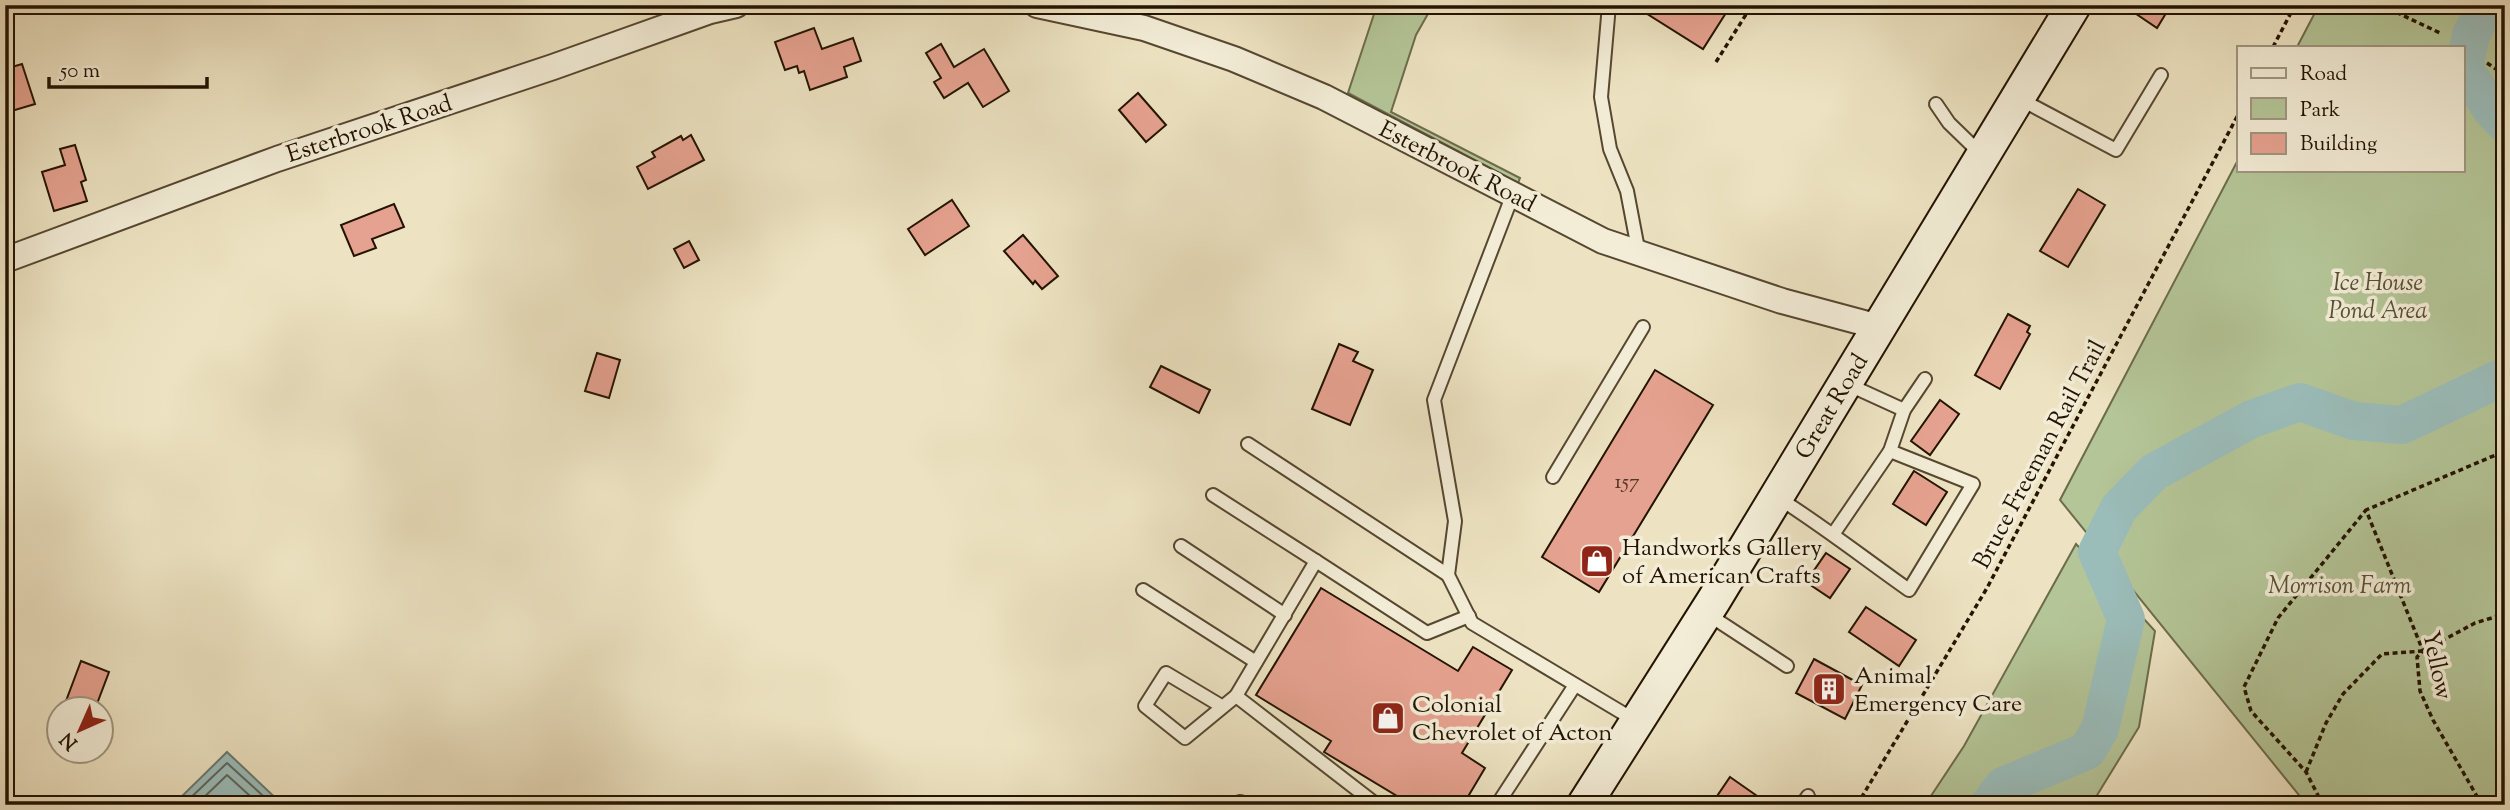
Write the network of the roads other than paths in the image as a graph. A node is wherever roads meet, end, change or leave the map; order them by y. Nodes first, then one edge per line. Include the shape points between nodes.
1 (736, 5) edge
2 (1037, 5) edge
3 (1609, 5) edge
4 (2074, 5) edge
5 (2161, 75) dead end
6 (2017, 98) junction
7 (1936, 104) dead end
8 (1982, 155) junction
9 (1513, 194) junction
10 (1639, 254) junction
11 (5, 260) edge
12 (1643, 327) dead end
13 (1879, 327) junction
14 (1926, 379) dead end
15 (1844, 383) junction
16 (1904, 410) junction
17 (1248, 444) dead end
18 (1890, 451) junction
19 (1553, 477) dead end
20 (1213, 495) dead end
21 (1776, 496) junction
22 (1834, 533) junction
23 (1181, 546) dead end
24 (1317, 561) junction
25 (1448, 575) junction
26 (1143, 590) dead end
27 (1706, 612) junction
28 (1285, 615) junction
29 (1469, 617) junction
30 (1256, 662) junction
31 (1787, 666) dead end
32 (1574, 685) junction
33 (1236, 696) junction
34 (1223, 707) junction
35 (1636, 722) junction
36 (1237, 805) edge
37 (1250, 805) edge
38 (1377, 805) edge
39 (1497, 805) edge
40 (1584, 805) edge

1 - 11 street, Esterbrook Road via 710,10 277,159
2 - 9 street, Esterbrook Road via 1144,28 1234,59 1324,97
3 - 10 lane via 1601,97 1609,149 1627,191
4 - 6 main road, Great Road
5 - 6 lane via 2116,150
6 - 8 main road, Great Road
7 - 8 lane
8 - 13 main road, Great Road
9 - 10 street, Esterbrook Road via 1603,241
9 - 25 lane via 1434,400 1455,521
10 - 13 street, Esterbrook Road
12 - 19 lane
13 - 15 main road, Great Road
14 - 16 lane
15 - 16 lane
15 - 21 main road, Great Road
16 - 18 lane
17 - 25 lane
18 - 22 lane
18 - 22 lane via 1973,484 1909,590
20 - 24 lane
21 - 22 lane
21 - 27 main road, Great Road
23 - 28 lane
24 - 28 lane
24 - 29 lane via 1427,633
25 - 29 lane
26 - 30 lane
27 - 31 lane
27 - 35 main road, Great Road
28 - 30 lane
29 - 32 lane
30 - 33 lane
32 - 35 lane
32 - 39 lane
33 - 34 lane
33 - 38 lane
34 - 34 lane via 1185,738 1144,706 1166,673
35 - 40 main road, Great Road
36 - 37 lane

